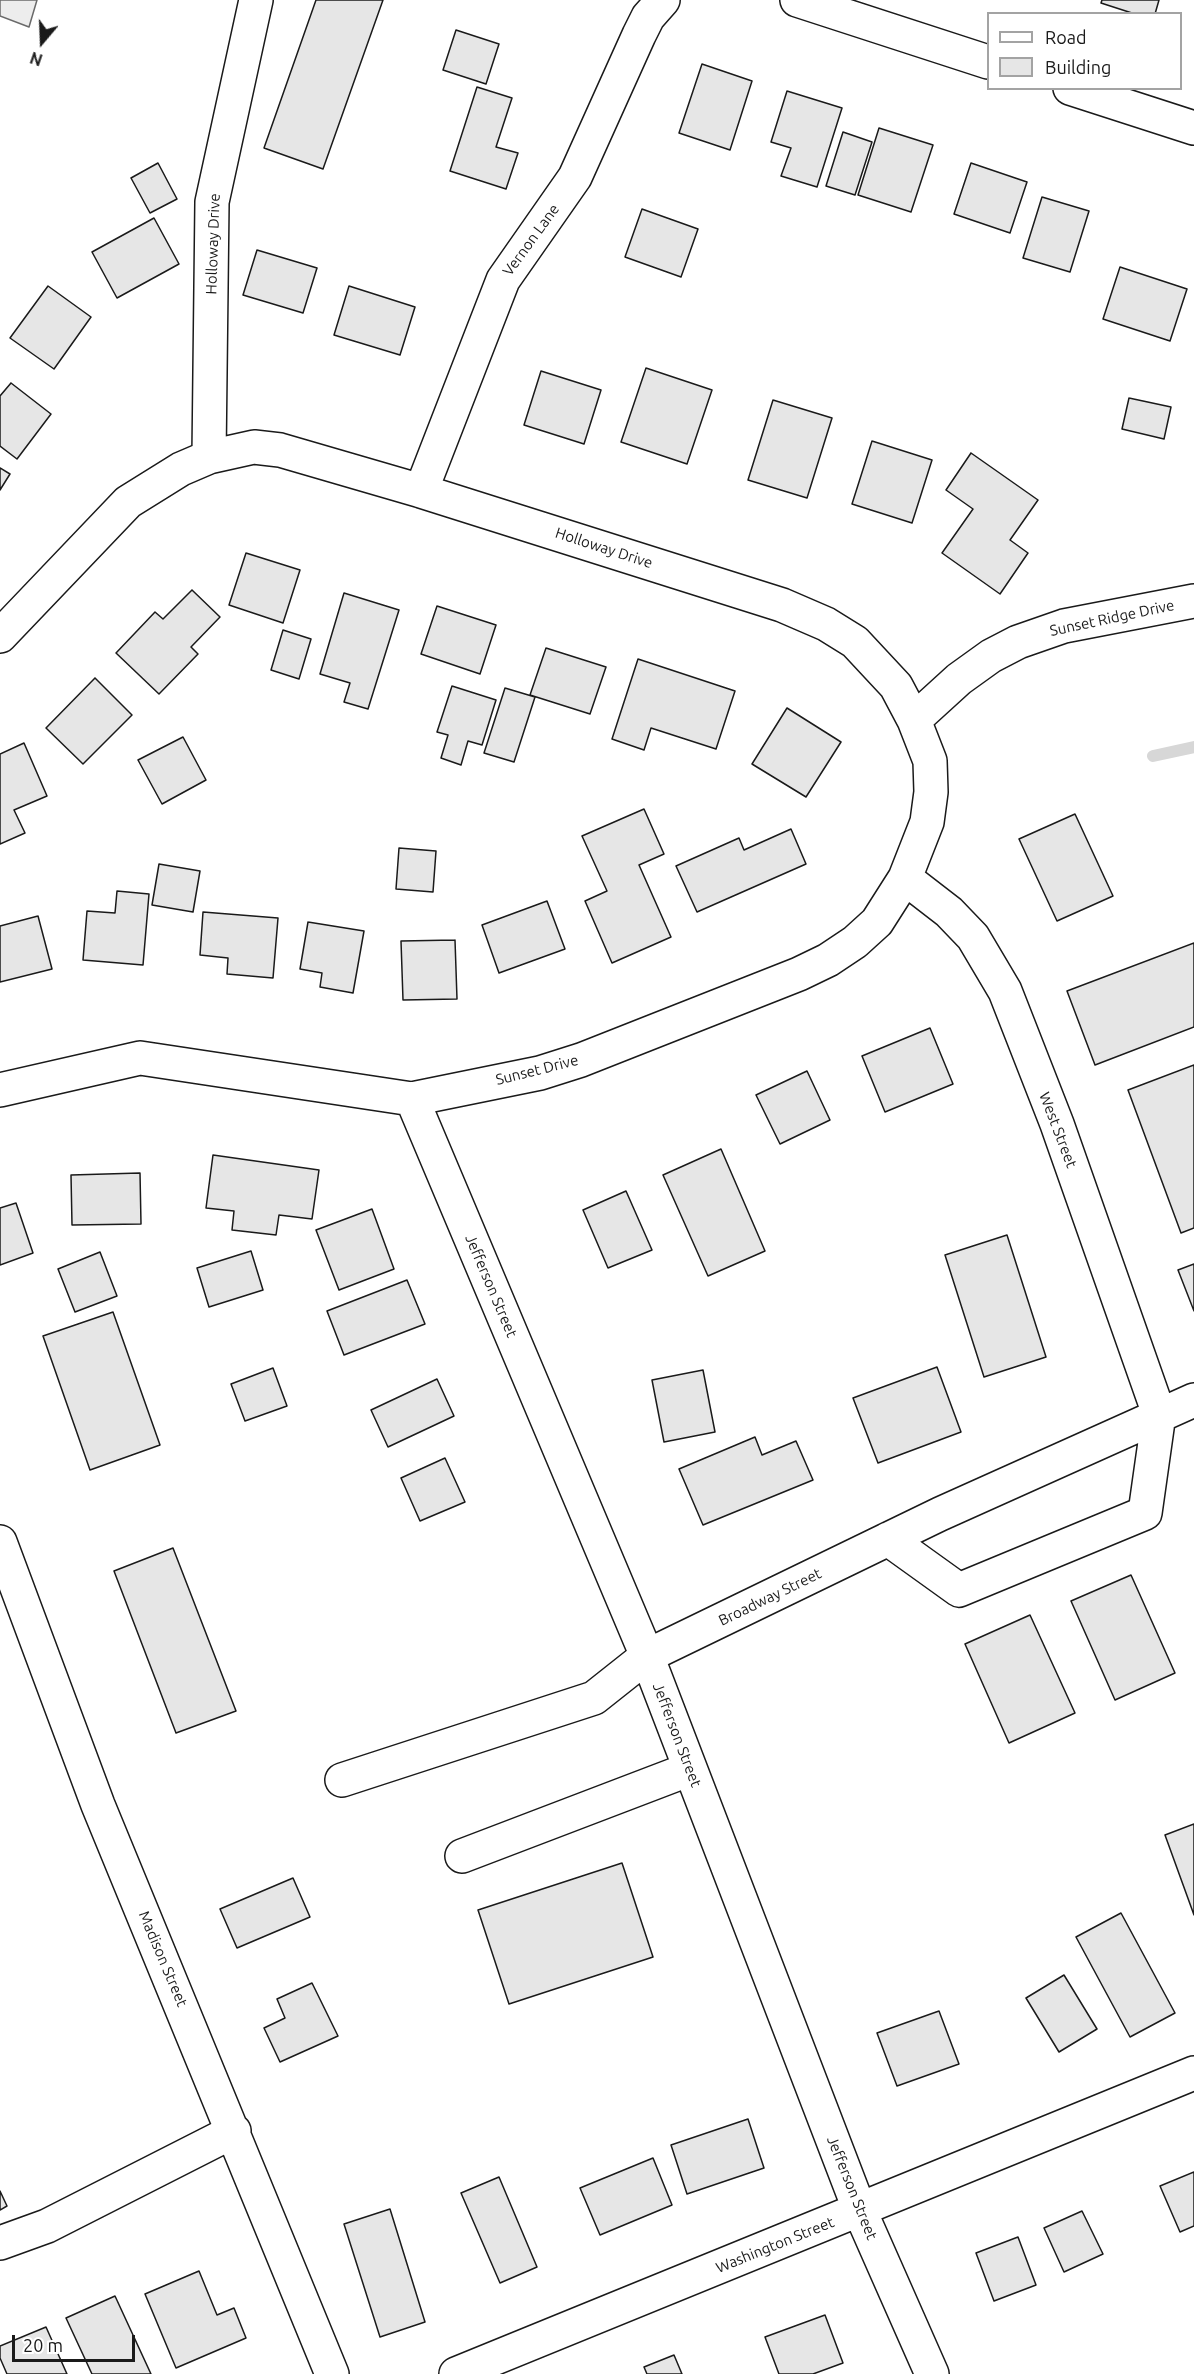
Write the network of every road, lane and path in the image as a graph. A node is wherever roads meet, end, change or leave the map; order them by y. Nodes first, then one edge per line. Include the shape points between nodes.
1 (256, 0) edge
2 (663, 0) edge
3 (796, 0) edge
4 (987, 62) edge
5 (1076, 90) edge
6 (1194, 128) edge
7 (209, 457) junction
8 (422, 491) junction
9 (1194, 601) edge
10 (0, 636) edge
11 (915, 720) junction
12 (930, 761) joint
13 (905, 878) junction
14 (0, 1090) edge
15 (412, 1099) junction
16 (1194, 1400) edge
17 (1159, 1414) junction
18 (888, 1539) junction
19 (0, 1542) edge
20 (647, 1656) junction
21 (690, 1769) junction
22 (342, 1780) dead end
23 (462, 1856) dead end
24 (1194, 2073) edge
25 (234, 2131) junction
26 (860, 2211) junction
27 (0, 2243) edge
28 (332, 2374) edge
29 (456, 2374) edge
30 (932, 2374) edge

1 - 7 street, Holloway Drive via 212,202
2 - 8 street, Vernon Lane via 639,35 575,177 502,280
3 - 4 street
5 - 6 street
7 - 8 street, Holloway Drive via 254,447 280,450
7 - 10 street, Holloway Drive via 181,469 128,502
8 - 11 street, Holloway Drive via 782,605 826,624 855,642 876,662 896,686
9 - 11 street, Sunset Ridge Drive via 1064,626 1018,642 959,679
11 - 12 street, Holloway Drive
12 - 13 street, Sunset Drive via 927,822
13 - 15 street, Sunset Drive via 877,922 855,942 799,974 581,1060
13 - 17 street, West Street via 949,912 973,937 1005,992 1057,1124
14 - 15 street, Sunset Drive via 140,1058
15 - 20 street, Jefferson Street
16 - 17 street, Broadway Street
17 - 18 street, Broadway Street
17 - 18 street via 1145,1512 959,1590
18 - 20 street, Broadway Street
19 - 25 street, Madison Street via 98,1804
20 - 21 street, Jefferson Street
20 - 22 street, Broadway Street via 594,1698
21 - 23 street
21 - 26 street, Jefferson Street
24 - 26 street, Washington Street
25 - 27 street via 47,2226
25 - 28 street, Madison Street
26 - 29 street, Washington Street
26 - 30 street, Jefferson Street

